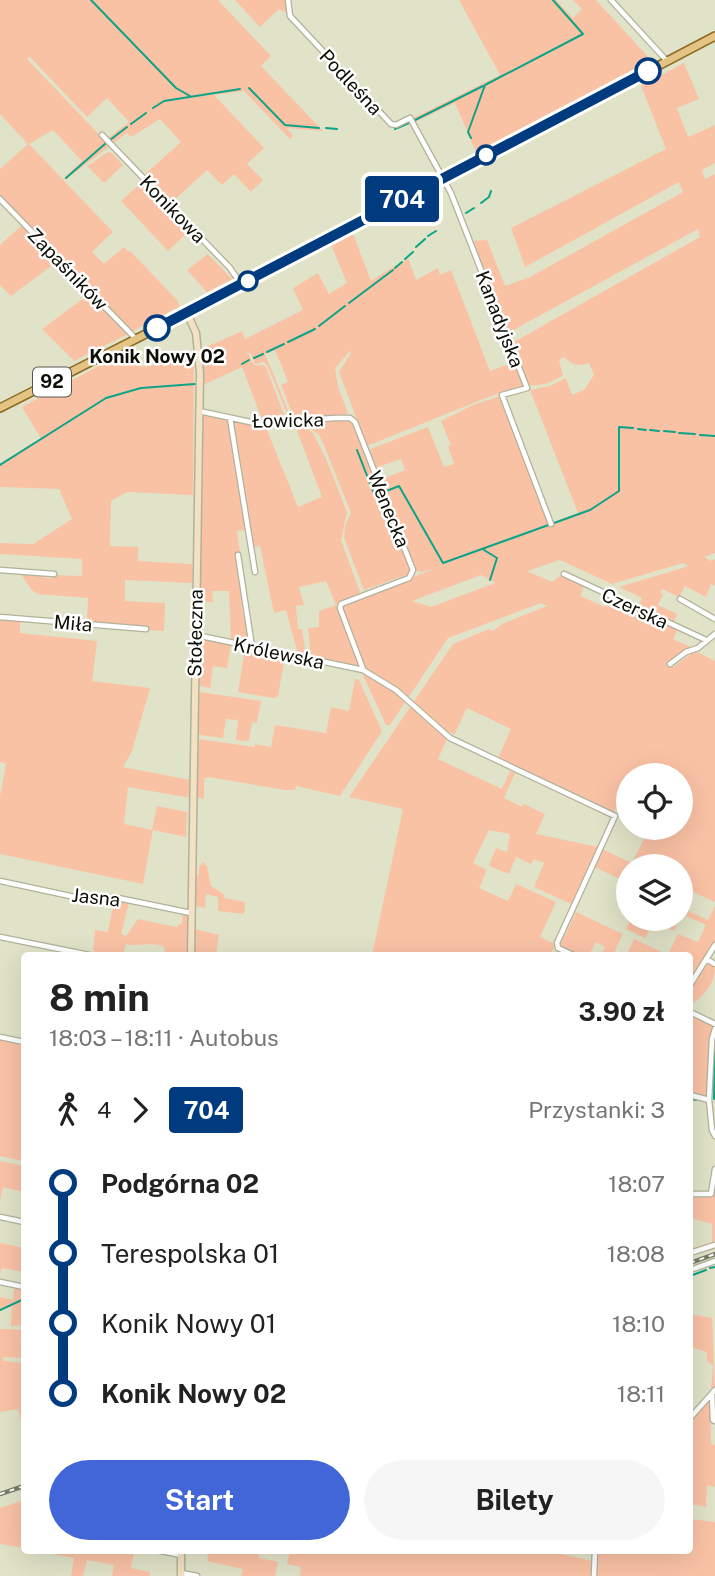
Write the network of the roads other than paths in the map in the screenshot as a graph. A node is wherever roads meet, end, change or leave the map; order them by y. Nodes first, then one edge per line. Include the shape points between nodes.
1 (288, 0) edge
2 (611, 0) edge
3 (715, 36) edge
4 (667, 61) junction
5 (102, 135) dead end
6 (443, 178) junction
7 (0, 199) edge
8 (241, 284) junction
9 (187, 313) junction
10 (136, 339) junction
11 (0, 408) edge
12 (199, 411) junction
13 (230, 418) junction
14 (337, 418) joint
15 (551, 524) dead end
16 (238, 555) dead end
17 (0, 570) edge
18 (255, 572) dead end
19 (54, 574) dead end
20 (564, 575) dead end
21 (680, 599) dead end
22 (0, 617) edge
23 (715, 619) edge
24 (146, 629) dead end
25 (715, 634) edge
26 (195, 635) junction
27 (706, 640) junction
28 (252, 647) junction
29 (670, 664) dead end
30 (363, 670) junction
31 (0, 881) edge
32 (191, 912) junction
33 (0, 937) edge
34 (715, 945) edge
35 (74, 952) edge
36 (191, 952) edge
37 (566, 952) edge
38 (706, 959) junction
39 (715, 964) edge
40 (693, 980) edge
41 (693, 1014) edge
42 (715, 1026) edge
43 (0, 1037) edge
44 (21, 1041) edge
45 (693, 1096) edge
46 (712, 1101) edge
47 (715, 1136) edge
48 (715, 1169) edge
49 (693, 1194) dead end
50 (0, 1217) edge
51 (21, 1221) edge
52 (715, 1245) edge
53 (693, 1252) edge
54 (713, 1262) edge
55 (693, 1269) edge
56 (0, 1282) edge
57 (21, 1286) edge
58 (714, 1392) edge
59 (693, 1415) edge
60 (714, 1421) edge
61 (181, 1554) edge
62 (595, 1554) edge
63 (181, 1574) edge
64 (197, 1576) edge
65 (594, 1576) edge

1 - 6 street, Podleśna via 290,16 391,124 410,118
2 - 4 street
3 - 4 main road, 92
4 - 6 main road, 92
5 - 8 street, Konikowa
6 - 8 main road, 92
6 - 15 street, Kanadyjska via 527,388 502,395
7 - 10 street, Zapaśników
8 - 9 main road, 92
9 - 10 main road, 92
9 - 12 street, Stołeczna via 197,342
10 - 11 main road, 92
12 - 13 street, Łowicka
12 - 26 street, Stołeczna
13 - 14 street, Łowicka via 262,423
13 - 18 street
14 - 30 street, Wenecka via 353,420 413,570 408,578 341,604
16 - 28 street
17 - 19 street
20 - 27 street, Czerska
21 - 23 street
22 - 24 street, Miła
25 - 27 street
26 - 28 street, Królewska
26 - 32 street, Stołeczna
27 - 29 street
28 - 30 street, Królewska
30 - 37 street, Królewska via 396,690 450,738 615,817 557,943
31 - 32 street, Jasna via 98,902 113,897
32 - 36 street, Stołeczna
33 - 35 street
34 - 38 street
38 - 39 street
38 - 40 street
41 - 42 street
42 - 46 street
43 - 44 street
45 - 46 street
46 - 47 street
48 - 49 street via 709,1195
50 - 51 street
52 - 53 street
54 - 55 street
56 - 57 street
58 - 59 street
58 - 60 street
61 - 63 street
62 - 65 street
63 - 64 street

